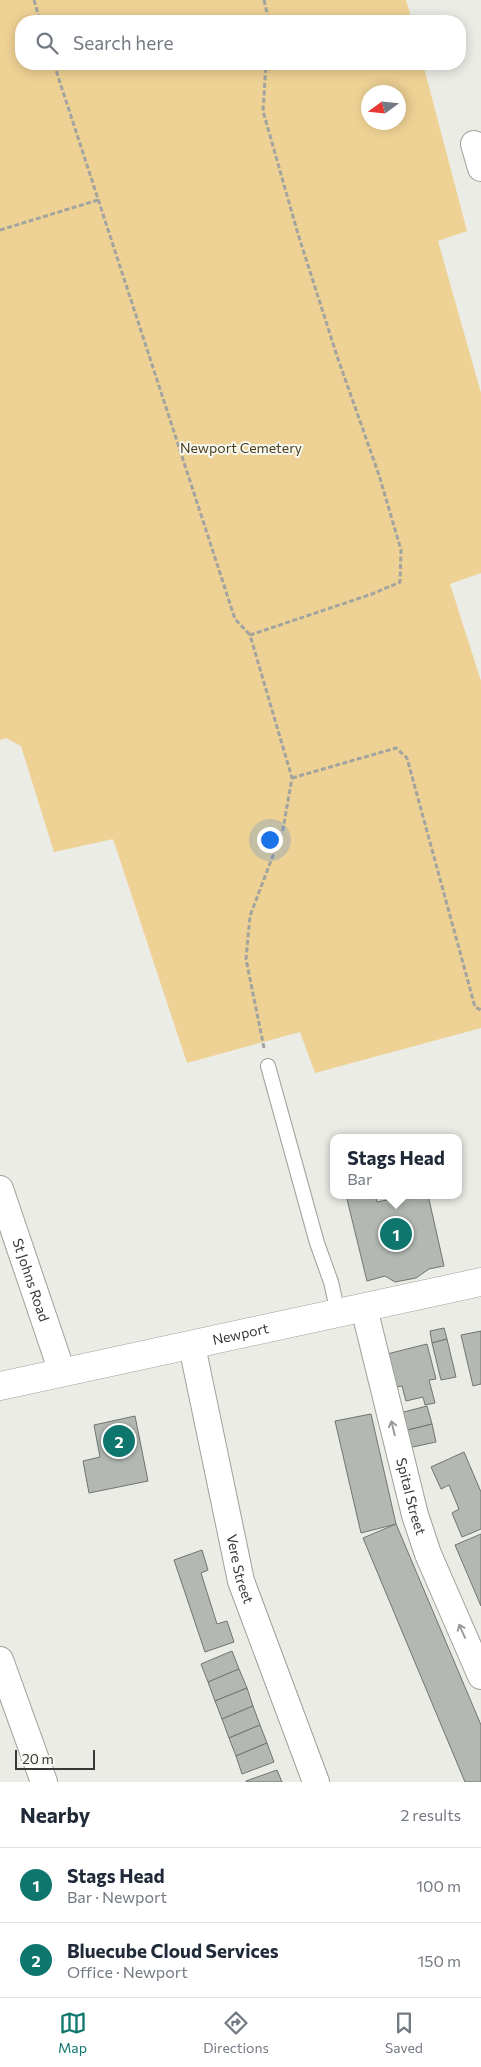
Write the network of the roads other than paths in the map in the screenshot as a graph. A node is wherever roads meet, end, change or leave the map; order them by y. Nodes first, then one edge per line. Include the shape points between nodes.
1 (268, 1066) road end
2 (0, 1189) edge
3 (481, 1282) edge
4 (364, 1308) junction
5 (338, 1313) junction
6 (192, 1346) junction
7 (62, 1372) junction
8 (0, 1386) edge
9 (0, 1660) edge
10 (481, 1676) edge
11 (44, 1782) edge
12 (316, 1782) edge

1 - 5 lane
2 - 7 street, St Johns Road
3 - 4 street, Newport
4 - 5 street, Newport
10 -> 4 street, Spital Street via 428,1554 415,1515
5 - 6 street, Newport
6 - 7 street, Newport
6 - 12 street, Vere Street via 241,1581
7 - 8 street, Newport
9 - 11 street

